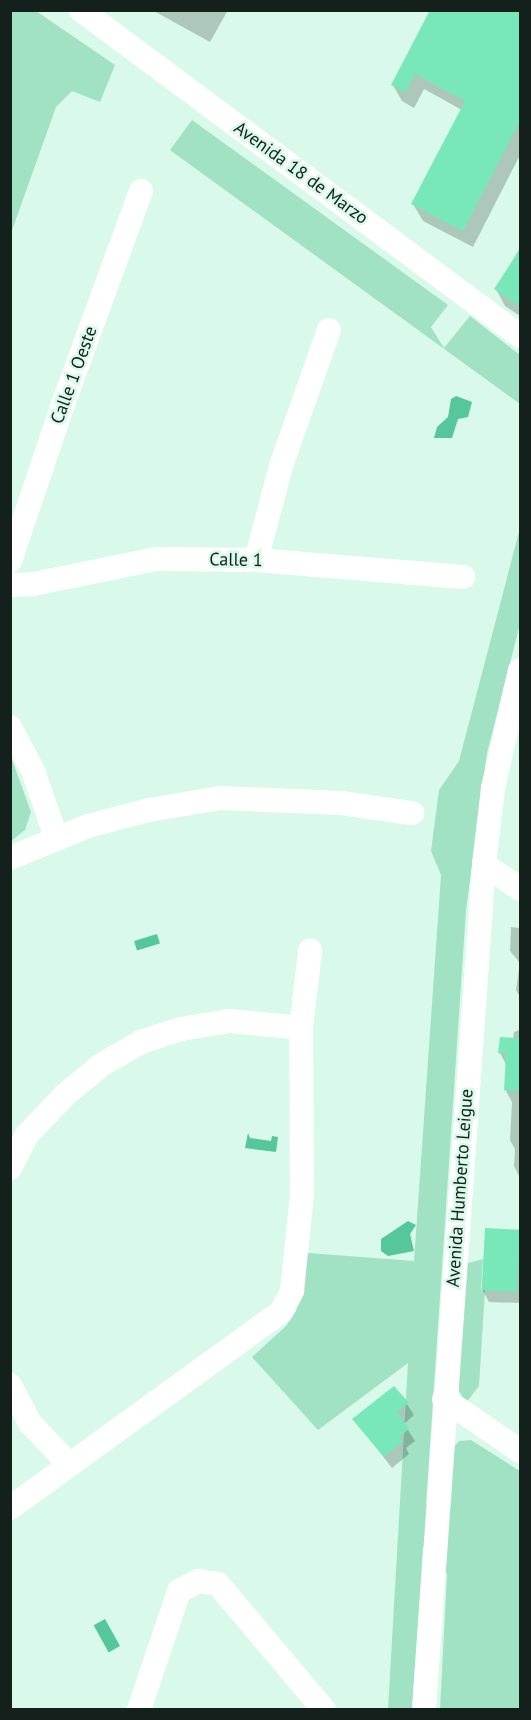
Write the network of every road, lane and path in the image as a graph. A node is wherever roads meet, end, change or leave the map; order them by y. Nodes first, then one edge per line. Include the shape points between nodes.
1 (81, 10) edge
2 (141, 190) dead end
3 (329, 330) dead end
4 (520, 336) edge
5 (256, 560) junction
6 (10, 561) edge
7 (463, 577) dead end
8 (10, 585) edge
9 (520, 670) edge
10 (10, 727) edge
11 (412, 813) dead end
12 (56, 837) junction
13 (10, 858) edge
14 (484, 864) junction
15 (520, 888) edge
16 (309, 951) dead end
17 (301, 1028) junction
18 (10, 1168) edge
19 (10, 1385) edge
20 (444, 1400) junction
21 (520, 1451) edge
22 (68, 1463) junction
23 (10, 1508) edge
24 (139, 1710) edge
25 (324, 1710) edge
26 (423, 1710) edge

1 - 4 street, Avenida 18 de Marzo
2 - 6 street, Calle 1 Oeste
3 - 5 street via 281,466
5 - 7 street, Calle 1
5 - 8 street, Calle 1 via 157,558 33,584
9 - 14 street, Avenida Humberto Leigue via 493,788
10 - 12 street via 33,771
11 - 12 street via 341,803 221,798 149,810
12 - 13 street
14 - 15 street
14 - 20 street, Avenida Humberto Leigue
16 - 17 street
17 - 18 street via 230,1022 181,1029 141,1042 101,1065 65,1095 27,1135
17 - 22 street via 302,1195 292,1292 281,1312
19 - 22 street via 30,1423
20 - 21 street
20 - 26 street, Avenida Humberto Leigue
22 - 23 street
24 - 25 street via 179,1591 199,1581 218,1584

